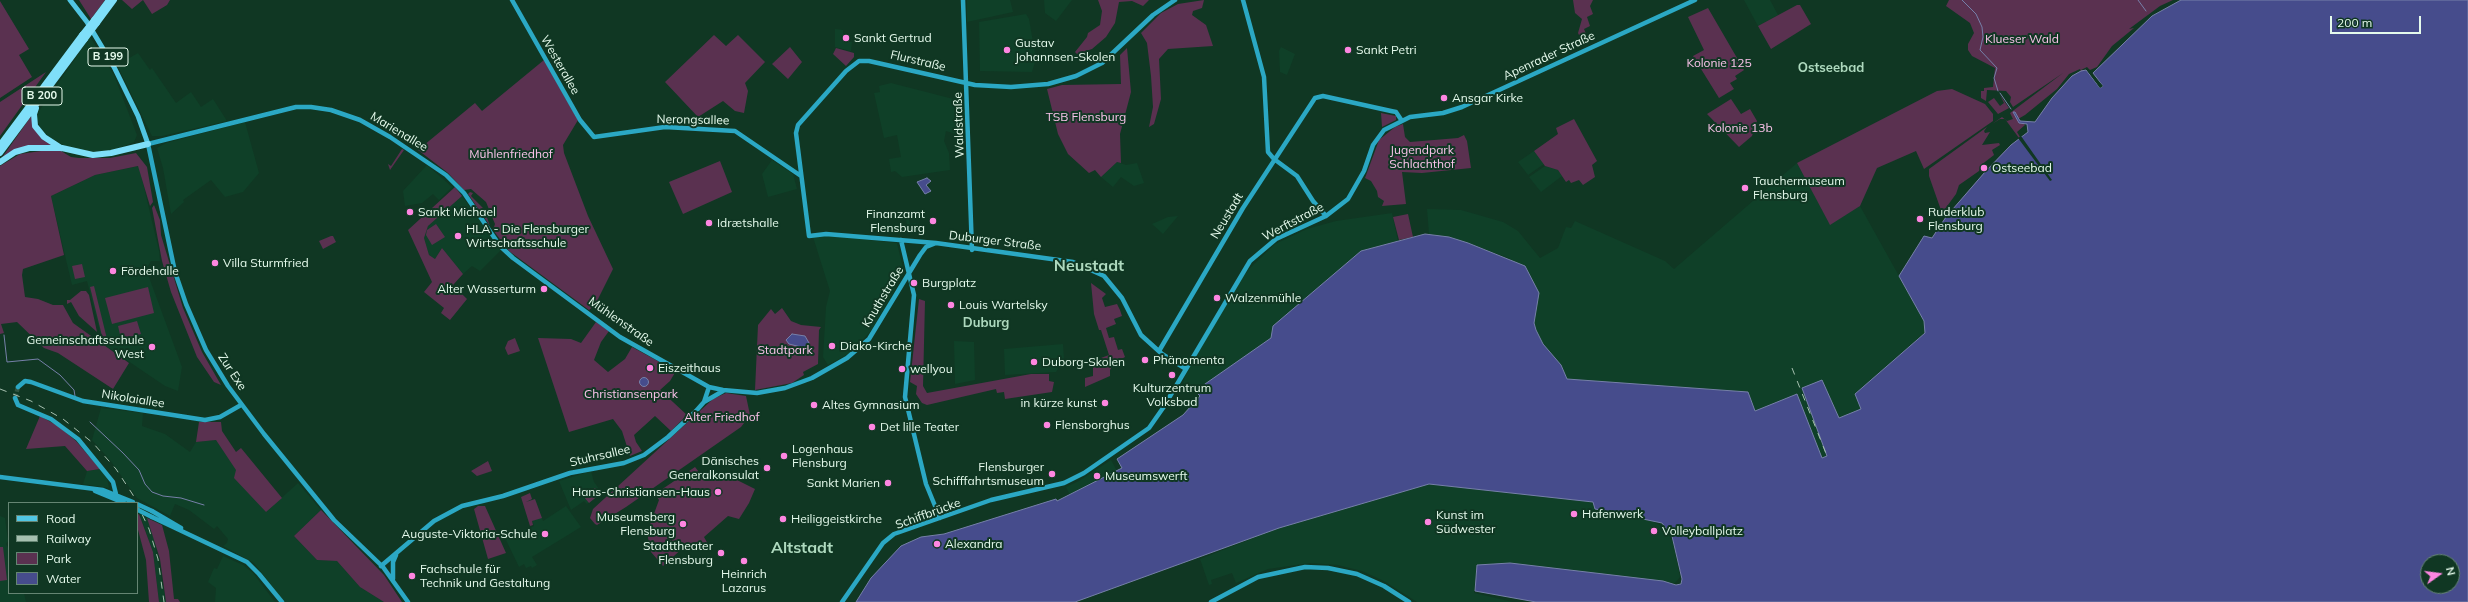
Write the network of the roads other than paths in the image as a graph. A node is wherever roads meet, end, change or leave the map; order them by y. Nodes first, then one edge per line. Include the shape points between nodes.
1 (70, 0) edge
2 (108, 0) edge
3 (114, 0) edge
4 (512, 0) edge
5 (963, 0) edge
6 (1175, 0) edge
7 (1243, 0) edge
8 (1695, 0) edge
9 (95, 21) junction
10 (84, 37) junction
11 (967, 83) junction
12 (41, 98) junction
13 (1402, 121) junction
14 (594, 137) joint
15 (148, 144) junction
16 (0, 145) edge
17 (62, 148) junction
18 (0, 153) edge
19 (1274, 159) junction
20 (0, 162) edge
21 (801, 176) junction
22 (1326, 216) junction
23 (901, 240) junction
24 (915, 242) junction
25 (936, 243) junction
26 (972, 250) junction
27 (920, 255) junction
28 (526, 267) joint
29 (909, 273) junction
30 (1159, 351) junction
31 (1186, 369) junction
32 (19, 385) dead end
33 (709, 387) junction
34 (723, 390) junction
35 (14, 398) dead end
36 (704, 402) junction
37 (241, 405) junction
38 (0, 477) edge
39 (115, 496) junction
40 (123, 502) edge
41 (132, 502) edge
42 (138, 504) edge
43 (138, 510) edge
44 (940, 518) junction
45 (185, 531) junction
46 (396, 556) junction
47 (393, 562) junction
48 (382, 567) junction
49 (394, 580) junction
50 (281, 602) edge
51 (408, 602) edge
52 (842, 602) edge
53 (1210, 602) edge
54 (1409, 602) edge

1 - 15 main road, B 199 via 87,22 114,68 138,116
2 - 9 highway, B 199
3 - 9 highway
4 - 14 main road, Westerallee via 580,120
5 - 11 main road, Waldstraße
6 - 11 main road, Flurstraße via 1153,14 1107,60 1076,76 1050,84 1023,87
7 - 19 main road via 1264,77 1267,147
8 - 13 main road, Apenrader Straße via 1462,107
9 - 10 highway, B 199, bridge
10 - 12 highway, B 200
10 - 16 highway, B 199
11 - 21 main road, Flurstraße via 864,60 855,63 798,125 796,138
11 - 26 main road, Waldstraße
12 - 17 highway via 34,114 35,126 44,137
12 - 18 highway, B 200
13 - 19 main road, Neustadt via 1396,112 1319,96 1315,98
13 - 22 main road, Werftstraße via 1384,130 1376,139 1367,166 1354,191 1342,205
14 - 21 main road, Nerongsallee via 665,127 735,131
15 - 17 highway via 98,155
15 - 28 main road, Marienallee via 296,107 317,107 335,111 371,125 441,171 472,203 504,250
15 - 37 main road, Zur Exe via 168,245 181,291 206,350
17 - 20 highway via 29,148 15,152
19 - 22 main road via 1297,176
19 - 30 main road, Neustadt
21 - 23 main road, Duburger Straße via 809,236 826,234
22 - 31 main road, Werftstraße via 1276,239 1255,256 1240,276
23 - 24 main road, Duburger Straße
23 - 29 main road
24 - 25 main road, Duburger Straße
24 - 27 main road via 921,249
25 - 26 main road, Duburger Straße
25 - 27 main road, Knuthstraße via 926,247
26 - 30 main road, Duburger Straße via 1061,259 1099,273 1122,298 1141,335
27 - 29 main road, Knuthstraße
28 - 33 main road, Mühlenstraße via 620,337
29 - 34 main road, Knuthstraße via 869,339 847,358 800,384 749,393
29 - 44 main road via 914,295 905,398 920,457
30 - 31 main road, Duburger Straße
31 - 44 main road, Schiffbrücke via 1157,418 1142,434 1075,478 991,500
32 - 37 main road, Nikolaiallee via 31,382 83,401 205,420 220,418
33 - 34 main road, Mühlenstraße
33 - 36 main road, Stuhrsallee
34 - 36 main road
35 - 39 main road via 18,405 51,419 78,439 108,474
36 - 46 main road, Stuhrsallee via 668,437 640,457 570,473 503,496 468,504 439,517
37 - 48 main road, Zur Exe via 334,520
38 - 39 main road via 90,489
39 - 40 main road
39 - 41 main road
42 - 45 main road, bridge
43 - 45 main road, bridge
44 - 52 main road, Schiffbrücke via 896,536 879,550
45 - 50 main road via 247,562
46 - 47 main road
46 - 48 main road
47 - 48 main road
47 - 49 main road
48 - 49 main road, Zur Exe
49 - 51 main road, Zur Exe
53 - 54 main road via 1258,577 1288,569 1313,567 1353,573 1384,586

